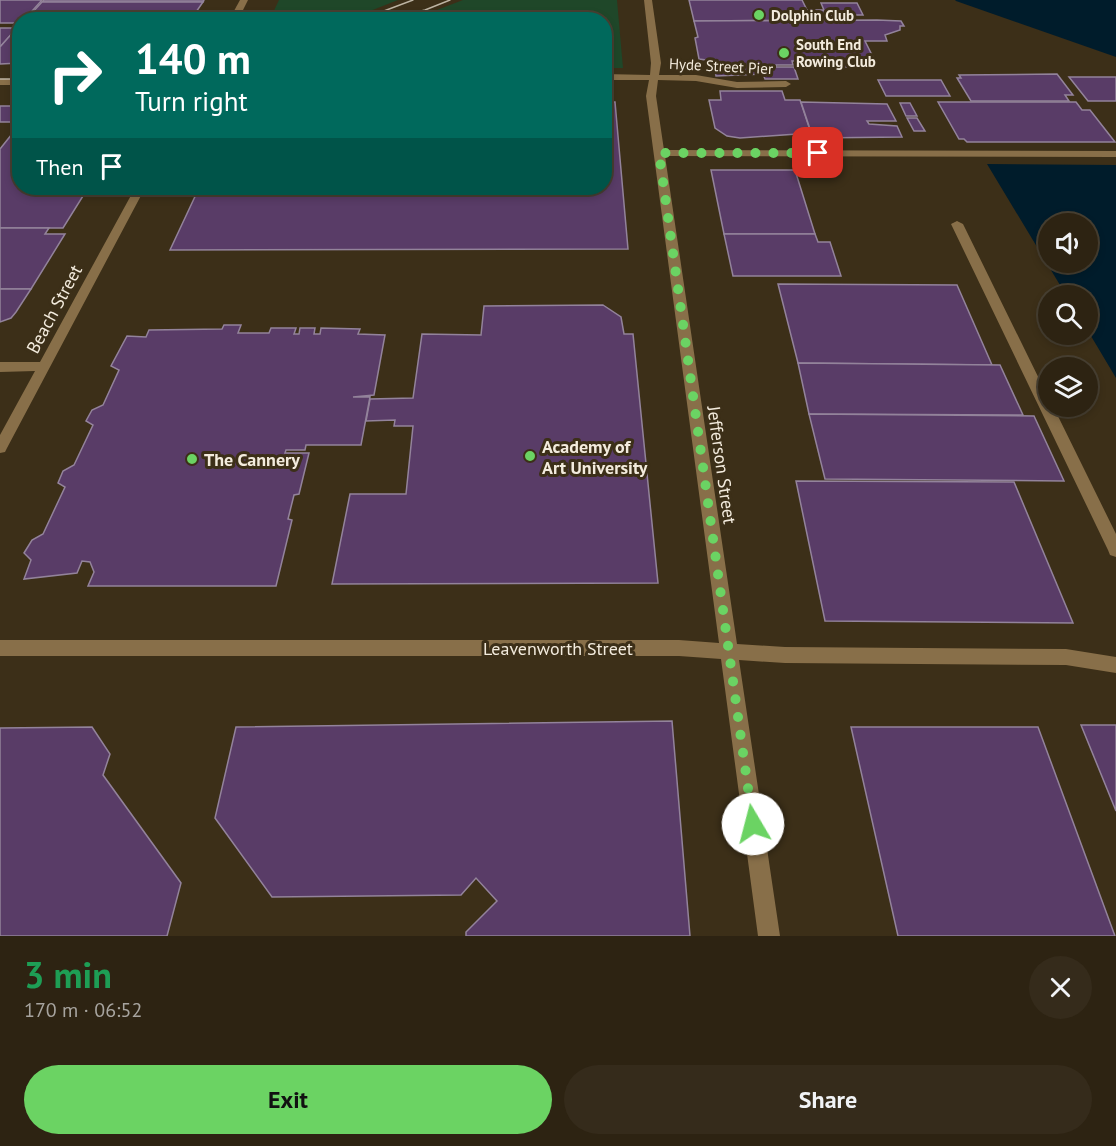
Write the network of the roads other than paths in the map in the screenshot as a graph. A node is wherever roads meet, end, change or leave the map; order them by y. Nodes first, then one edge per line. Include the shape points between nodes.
1 (648, 0) edge
2 (612, 77) edge
3 (654, 77) junction
4 (786, 84) dead end
5 (659, 153) junction
6 (1116, 153) edge
7 (136, 195) edge
8 (957, 224) dead end
9 (45, 366) junction
10 (0, 367) edge
11 (0, 448) edge
12 (1116, 550) edge
13 (0, 648) edge
14 (729, 652) junction
15 (1116, 665) edge
16 (768, 936) edge

1 - 3 street, Jefferson Street via 656,63
2 - 3 street, Hyde Street Pier
3 - 4 street, Hyde Street Pier via 738,85
3 - 5 street, Jefferson Street via 651,96
5 - 6 street
5 - 14 street, Jefferson Street
7 - 9 street, Beach Street
8 - 12 street
9 - 10 street
9 - 11 street, Beach Street
13 - 14 street, Leavenworth Street via 679,648
14 - 15 street, Leavenworth Street via 1066,657
14 - 16 street, Jefferson Street

